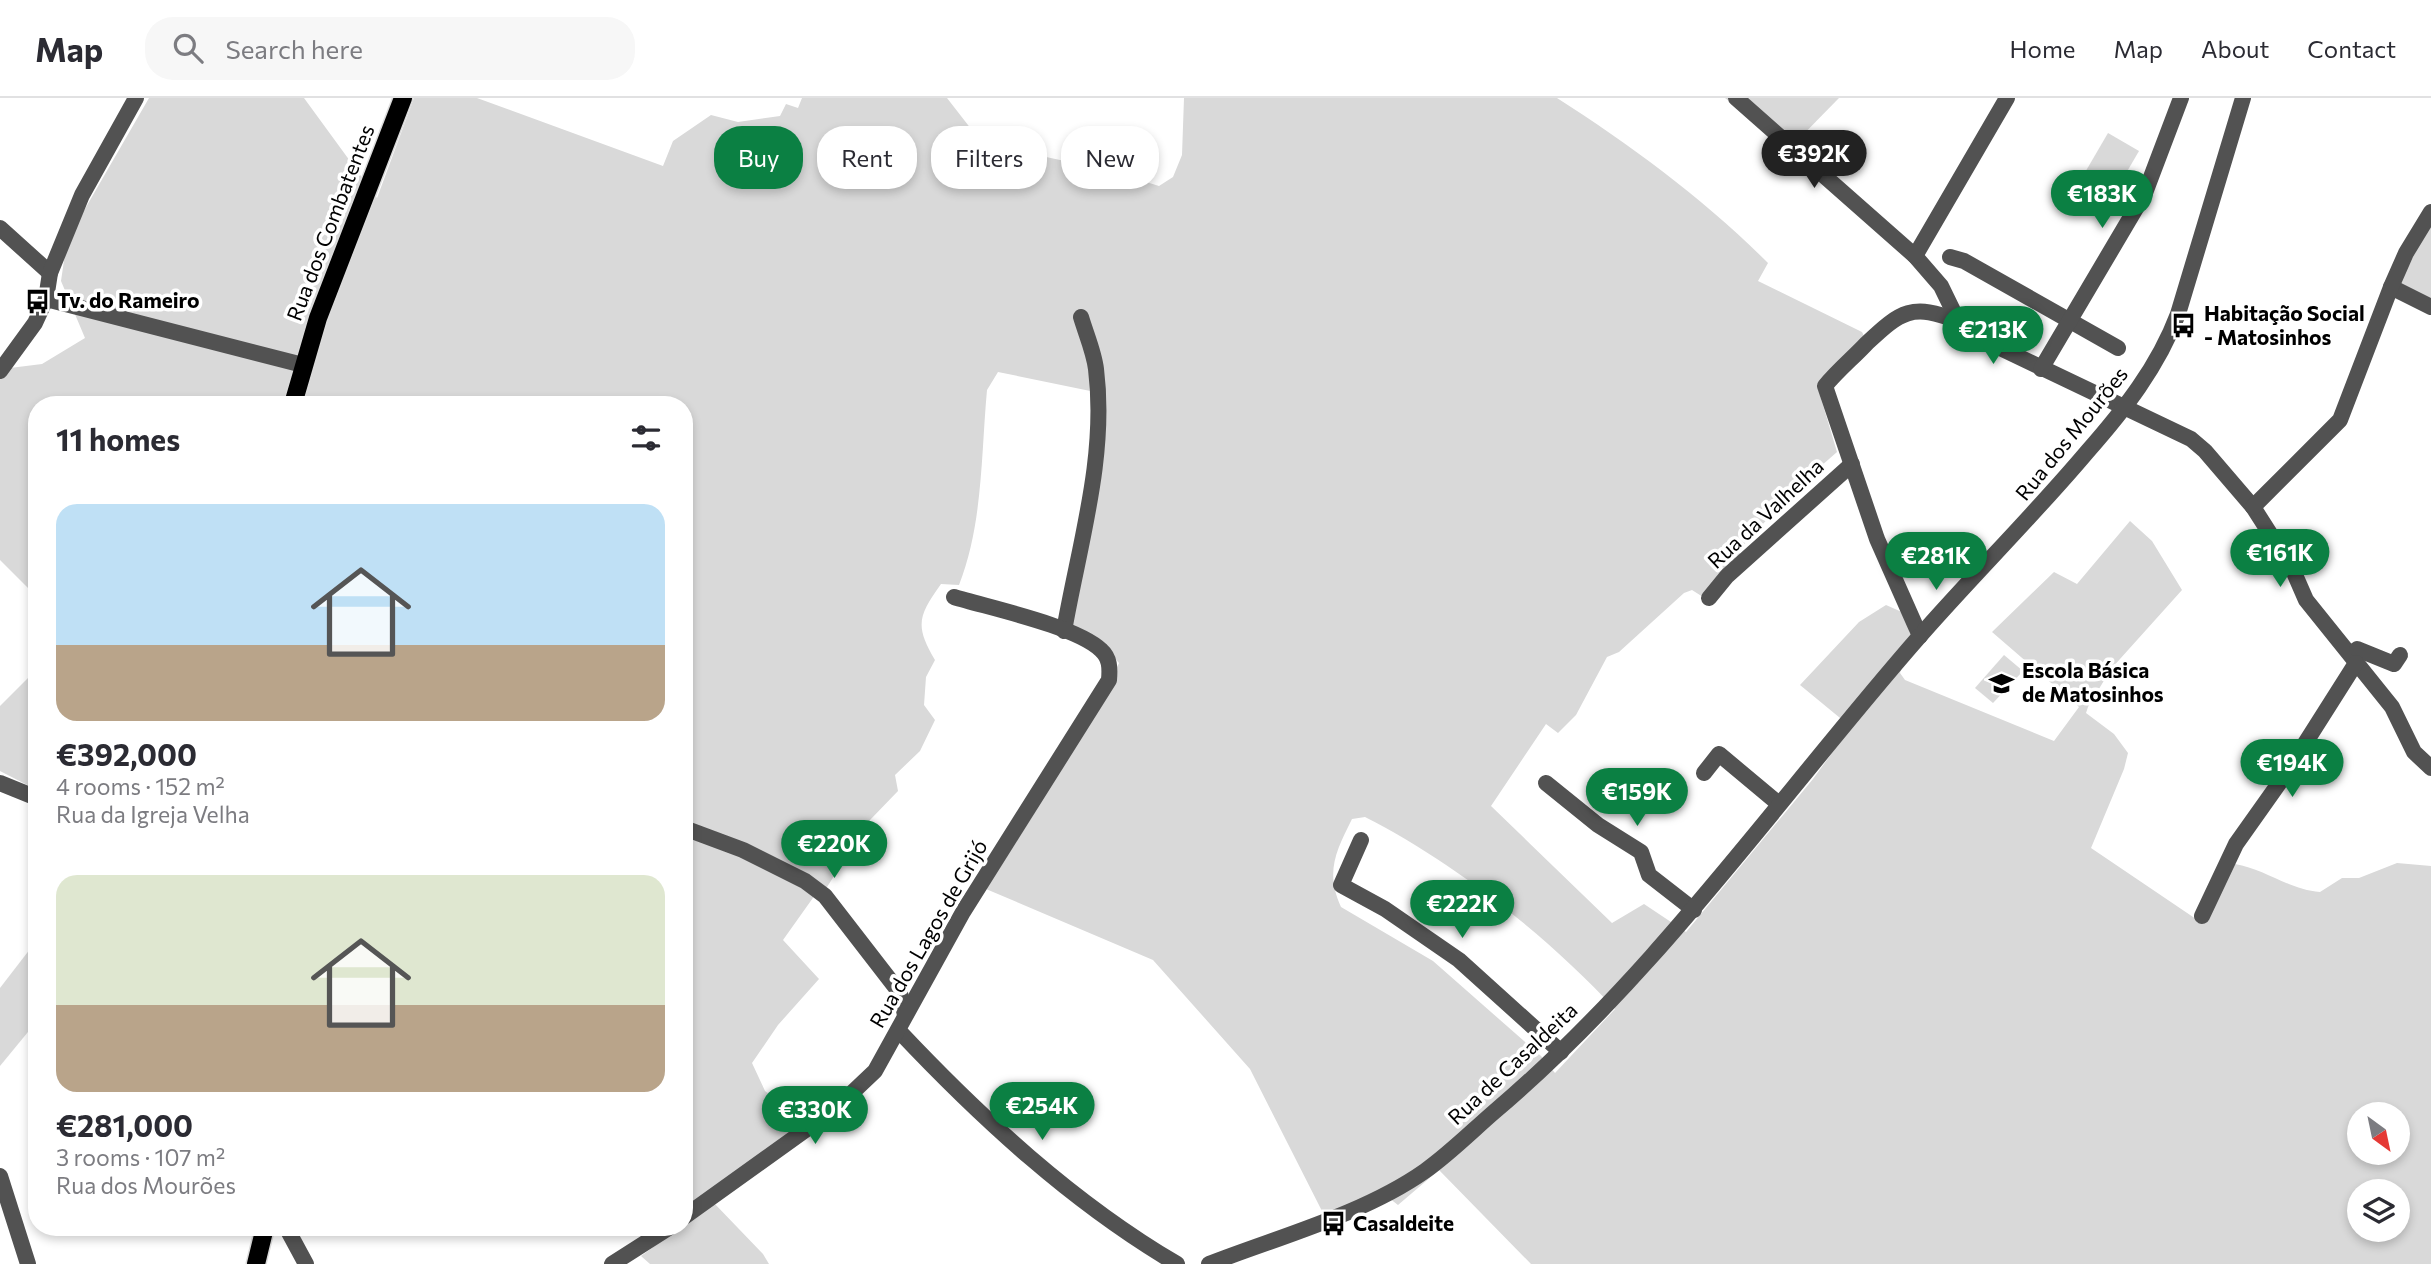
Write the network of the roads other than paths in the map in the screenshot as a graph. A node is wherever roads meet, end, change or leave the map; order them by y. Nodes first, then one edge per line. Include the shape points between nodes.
1 (136, 98) edge
2 (403, 98) edge
3 (1736, 98) edge
4 (2007, 98) edge
5 (2181, 98) edge
6 (2243, 98) edge
7 (2431, 212) edge
8 (0, 228) edge
9 (1915, 256) junction
10 (1950, 257) dead end
11 (50, 273) junction
12 (2391, 287) junction
13 (46, 299) junction
14 (2431, 307) edge
15 (1081, 317) dead end
16 (1958, 321) junction
17 (2070, 321) junction
18 (2118, 348) dead end
19 (303, 365) junction
20 (2041, 369) junction
21 (0, 371) edge
22 (295, 396) edge
23 (2125, 408) junction
24 (1852, 464) junction
25 (2253, 507) junction
26 (954, 597) dead end
27 (1709, 597) dead end
28 (1064, 631) junction
29 (1920, 636) junction
30 (2400, 655) dead end
31 (2356, 656) junction
32 (2431, 768) edge
33 (1704, 773) dead end
34 (0, 783) edge
35 (1546, 783) dead end
36 (28, 794) edge
37 (1779, 804) junction
38 (693, 831) edge
39 (1361, 840) dead end
40 (1694, 910) junction
41 (2202, 916) dead end
42 (905, 1015) junction
43 (899, 1031) junction
44 (1561, 1052) junction
45 (0, 1176) edge
46 (693, 1211) edge
47 (263, 1236) edge
48 (291, 1236) edge
49 (656, 1236) edge
50 (28, 1264) edge
51 (256, 1264) edge
52 (306, 1264) edge
53 (612, 1264) edge
54 (1177, 1264) edge
55 (1209, 1264) edge

1 - 11 street via 82,195
2 - 19 main road, Rua dos Combatentes
3 - 9 street
4 - 9 street
5 - 17 street via 2145,193
6 - 23 street, Rua dos Mourões via 2168,342
7 - 12 street
8 - 11 street
9 - 16 street via 1941,286
10 - 17 street
11 - 13 street
12 - 14 street
12 - 25 street via 2340,420
13 - 19 street
13 - 21 street via 35,323
15 - 28 street via 1096,366 1100,425
16 - 20 street via 1975,337
16 - 24 street via 1937,313 1911,312 1891,320 1825,386
17 - 18 street
17 - 20 street
19 - 22 main road, Rua dos Combatentes
20 - 23 street
23 - 25 street via 2198,444
23 - 29 street, Rua dos Mourões via 2034,515
24 - 27 street, Rua da Valhelha
24 - 29 street via 1877,539
25 - 31 street via 2292,568 2306,600
26 - 28 street, Rua dos Lagos de Grijó
28 - 42 street, Rua dos Lagos de Grijó via 1101,650 1110,664 1109,680 1021,815
29 - 37 street, Rua dos Mourões
30 - 31 street via 2394,664
31 - 32 street via 2392,707 2414,752
31 - 41 street via 2278,785 2236,844
33 - 37 street via 1719,754
34 - 36 street
35 - 40 street via 1641,852 1649,875
37 - 40 street, Rua de Casaldeita
38 - 42 street via 743,850 825,896 900,993
39 - 44 street via 1341,885 1459,960
40 - 44 street, Rua de Casaldeita
42 - 43 street, Rua dos Lagos de Grijó
43 - 46 street, Rua dos Lagos de Grijó via 875,1071 836,1108
43 - 54 street via 941,1076 1064,1186 1136,1240
44 - 55 street, Rua de Casaldeita via 1426,1170 1376,1199
45 - 50 street
47 - 51 main road
48 - 52 street
49 - 53 street

